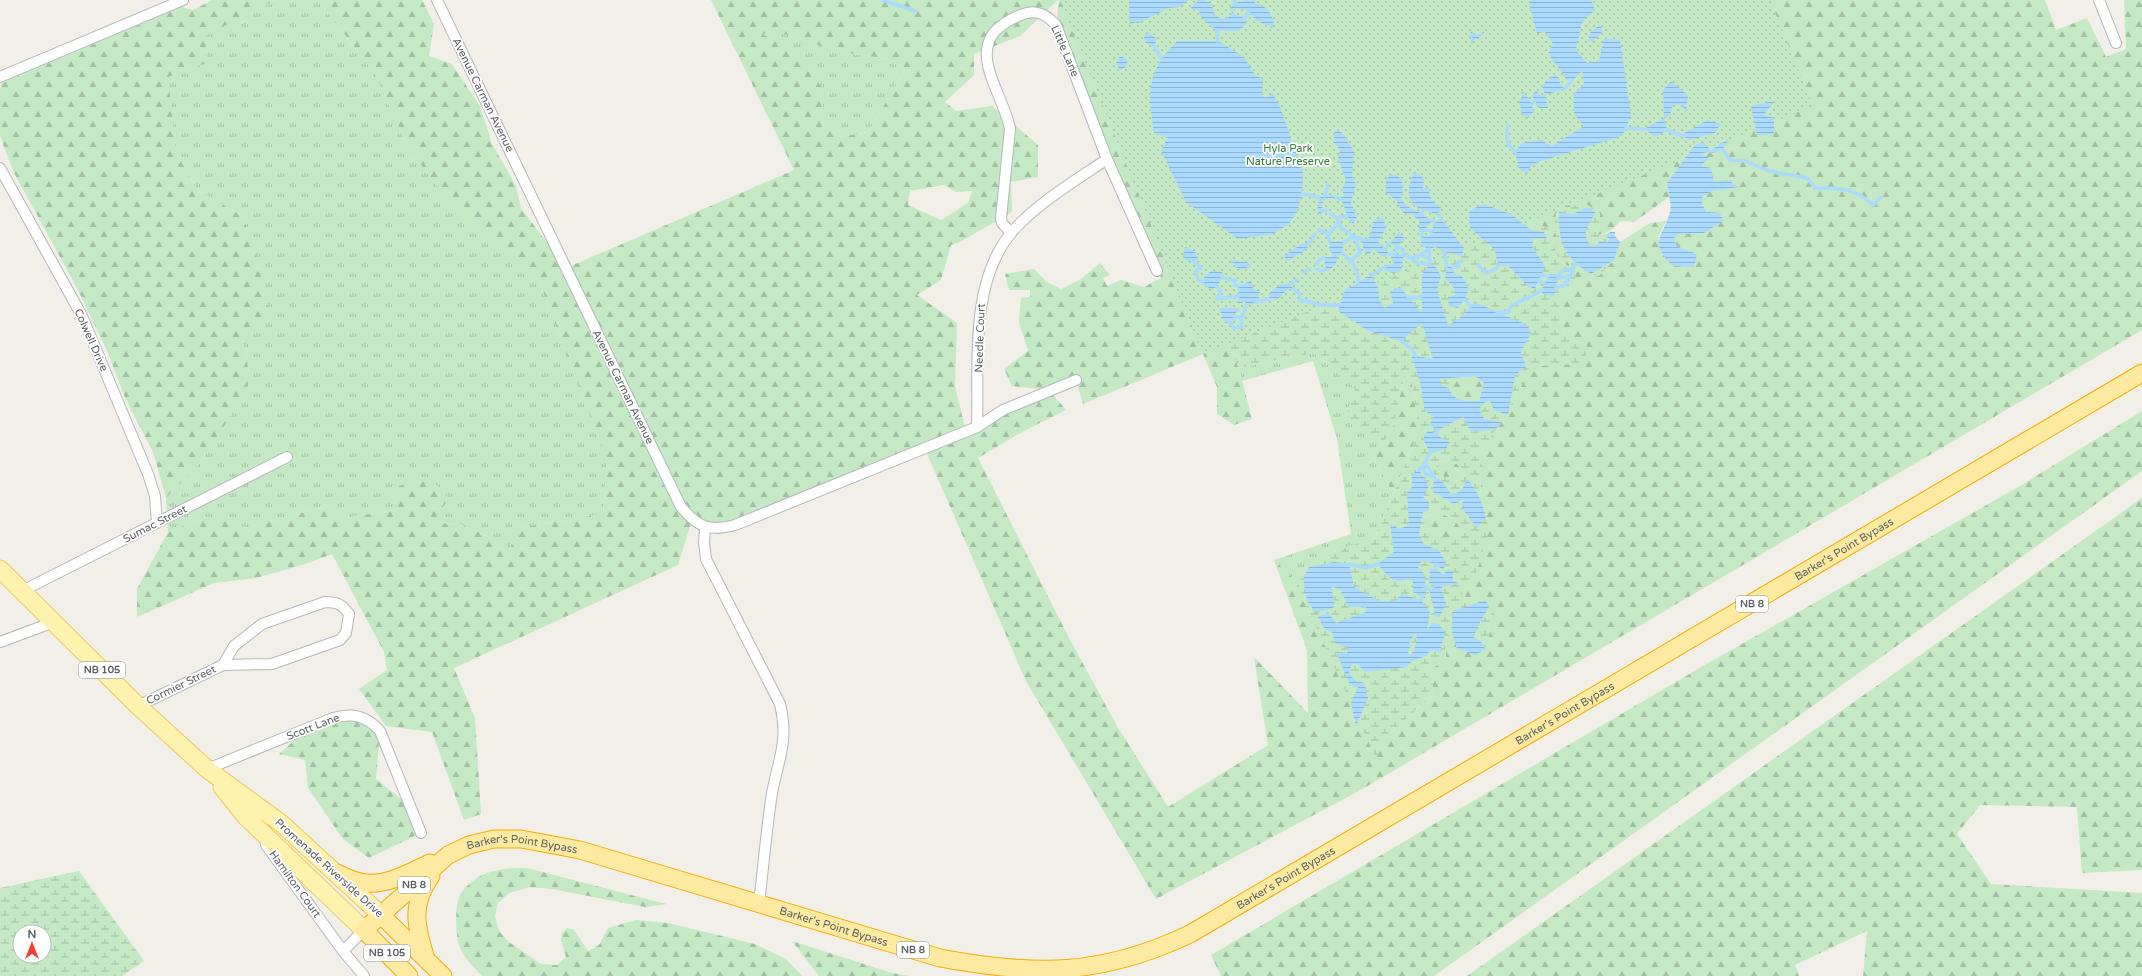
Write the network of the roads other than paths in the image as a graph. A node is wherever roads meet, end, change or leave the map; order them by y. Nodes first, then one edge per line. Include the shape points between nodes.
1 (183, 0) edge
2 (437, 0) edge
3 (2099, 0) edge
4 (2116, 43) dead end
5 (0, 77) edge
6 (1107, 159) junction
7 (0, 168) edge
8 (1011, 233) junction
9 (1157, 272) dead end
10 (2142, 373) edge
11 (1076, 380) dead end
12 (977, 427) junction
13 (287, 457) dead end
14 (157, 522) junction
15 (705, 527) junction
16 (0, 569) edge
17 (22, 591) junction
18 (54, 622) junction
19 (0, 642) edge
20 (223, 665) junction
21 (138, 706) junction
22 (207, 769) junction
23 (246, 817) junction
24 (422, 833) dead end
25 (448, 855) junction
26 (337, 873) junction
27 (760, 904) junction
28 (380, 914) junction
29 (364, 930) junction
30 (343, 951) junction
31 (426, 959) junction
32 (364, 976) edge
33 (409, 976) edge
34 (443, 976) edge

1 - 5 street
2 - 15 street, Avenue Carman Avenue via 681,507 692,520
3 - 4 street
6 - 8 street, Needle Court via 1033,212
6 - 8 street, Little Lane via 1056,25 1042,14 1024,12 998,27 992,34 987,52 1010,129 1001,218
6 - 9 street, Little Lane
7 - 14 street, Colwell Drive via 82,316 148,474 155,496
8 - 12 street, Needle Court via 988,273 982,292
10 - 27 highway, Barker's Point Bypass / NB 8 via 1231,910 1160,949 1092,968 1056,972 1017,972 940,958
11 - 12 street via 1002,410
12 - 15 street via 735,525 720,529
13 - 14 street, Sumac Street
14 - 17 street, Sumac Street
15 - 27 street via 706,559 780,704 784,721 784,743 771,798
16 - 17 main road, Promenade Riverside Drive / NB 105
17 - 18 main road, Promenade Riverside Drive / NB 105
18 - 19 street
18 - 21 main road, Promenade Riverside Drive / NB 105
20 - 20 street, Cormier Street via 272,664 340,640 346,633 349,614 343,606 325,602 270,621 234,646
20 - 21 street, Cormier Street
21 - 22 main road, Promenade Riverside Drive / NB 105
22 - 23 main road, Promenade Riverside Drive / NB 105
22 - 24 street, Scott Lane via 333,718 359,716 372,722 380,731
22 - 26 main road, Promenade Riverside Drive / NB 105 via 282,824
23 - 29 main road, Promenade Riverside Drive / NB 105
23 - 30 street, Hamilton Court
25 - 26 highway via 400,878 381,882 365,883
25 - 27 highway, Barker's Point Bypass / NB 8 via 469,845 494,839 548,843 580,850
25 - 28 highway, Barker's Point Bypass / NB 8
25 - 31 highway via 424,886 418,899 418,933
26 - 28 main road, Promenade Riverside Drive / NB 105
28 - 29 highway, Barker's Point Bypass / NB 8
28 - 31 highway, Promenade Riverside Drive / NB 105
29 - 30 street
29 - 33 highway, Promenade Riverside Drive / NB 105
30 - 32 street, Hamilton Court
31 - 34 highway, Promenade Riverside Drive / NB 105

